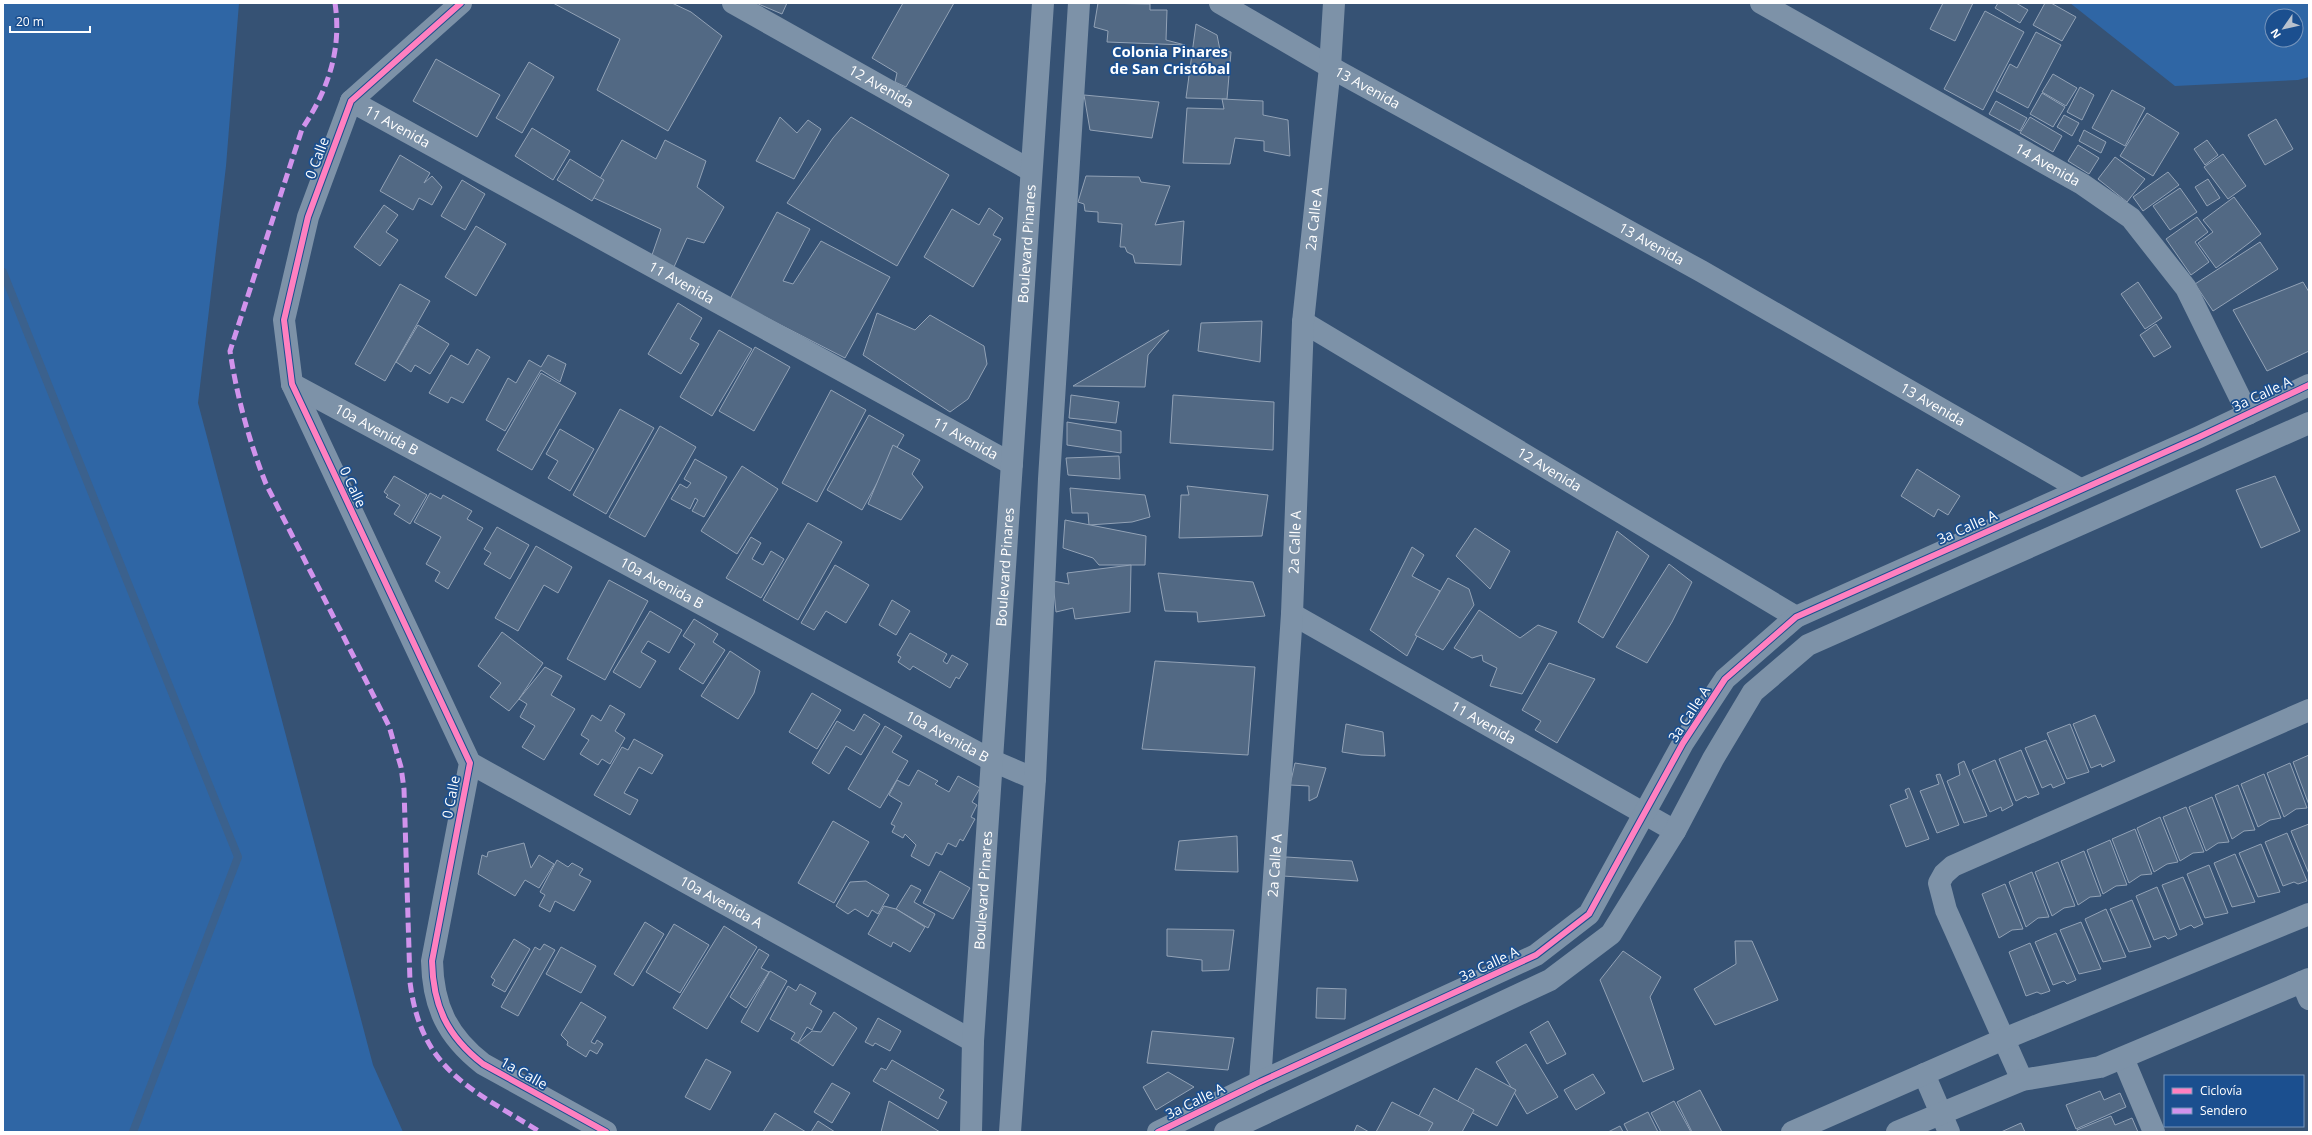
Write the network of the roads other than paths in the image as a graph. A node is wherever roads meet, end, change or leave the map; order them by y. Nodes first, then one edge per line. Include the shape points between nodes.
1 (461, 3) edge
2 (733, 3) edge
3 (1043, 3) edge
4 (1079, 3) edge
5 (1220, 3) edge
6 (1334, 3) edge
7 (1761, 3) edge
8 (1330, 67) junction
9 (351, 101) junction
10 (1030, 170) junction
11 (1303, 322) junction
12 (292, 384) junction
13 (2309, 385) edge
14 (2248, 414) junction
15 (2309, 422) edge
16 (1012, 464) junction
17 (2080, 489) junction
18 (1292, 614) junction
19 (1796, 617) junction
20 (2309, 710) edge
21 (993, 761) junction
22 (470, 763) junction
23 (1035, 779) junction
24 (1645, 813) junction
25 (1675, 831) junction
26 (2309, 914) edge
27 (2307, 987) edge
28 (443, 1019) joint
29 (2004, 1039) junction
30 (973, 1041) junction
31 (2123, 1058) junction
32 (1924, 1074) junction
33 (2022, 1080) junction
34 (1260, 1082) junction
35 (1945, 1122) edge
36 (606, 1132) edge
37 (971, 1132) edge
38 (1010, 1132) edge
39 (1158, 1132) edge
40 (1226, 1132) edge
41 (1792, 1132) edge
42 (1897, 1132) edge
43 (2154, 1132) edge

1 - 9 street, 0 Calle
2 - 10 street, 12 Avenida
3 - 10 street, Boulevard Pinares
4 - 23 street via 1049,479
5 - 8 street, 13 Avenida
6 - 8 street, 2a Calle A
7 - 14 street, 14 Avenida via 2082,184 2131,218 2186,288
8 - 11 street, 2a Calle A
8 - 17 street, 13 Avenida via 1701,271
9 - 12 street, 0 Calle via 308,217 284,320
9 - 16 street, 11 Avenida
10 - 16 street, Boulevard Pinares
11 - 18 street, 2a Calle A
11 - 19 street, 12 Avenida
12 - 21 street, 10a Avenida B
12 - 22 street, 0 Calle
13 - 14 street, 3a Calle A
14 - 17 street, 3a Calle A
15 - 25 street via 1808,645 1753,692 1713,759
16 - 21 street, Boulevard Pinares
17 - 19 street, 3a Calle A
18 - 24 street, 11 Avenida
18 - 34 street, 2a Calle A
19 - 24 street, 3a Calle A via 1725,680 1684,743
20 - 29 street via 1953,866 1944,874 1939,883 1942,899
21 - 23 street, 10a Avenida B
21 - 30 street, Boulevard Pinares
22 - 28 street, 0 Calle via 432,960 434,987
22 - 30 street, 10a Avenida A
23 - 38 street
24 - 25 street, 11 Avenida
24 - 34 street, 3a Calle A via 1589,914 1536,955
25 - 40 street via 1611,934 1550,980
26 - 29 street
27 - 31 street
28 - 36 street, 1a Calle via 467,1052 483,1064
29 - 32 street
29 - 33 street
30 - 37 street, Boulevard Pinares
31 - 33 street via 2100,1068
31 - 43 street
32 - 35 street
32 - 41 street
33 - 35 street
34 - 39 street, 3a Calle A
35 - 42 street

